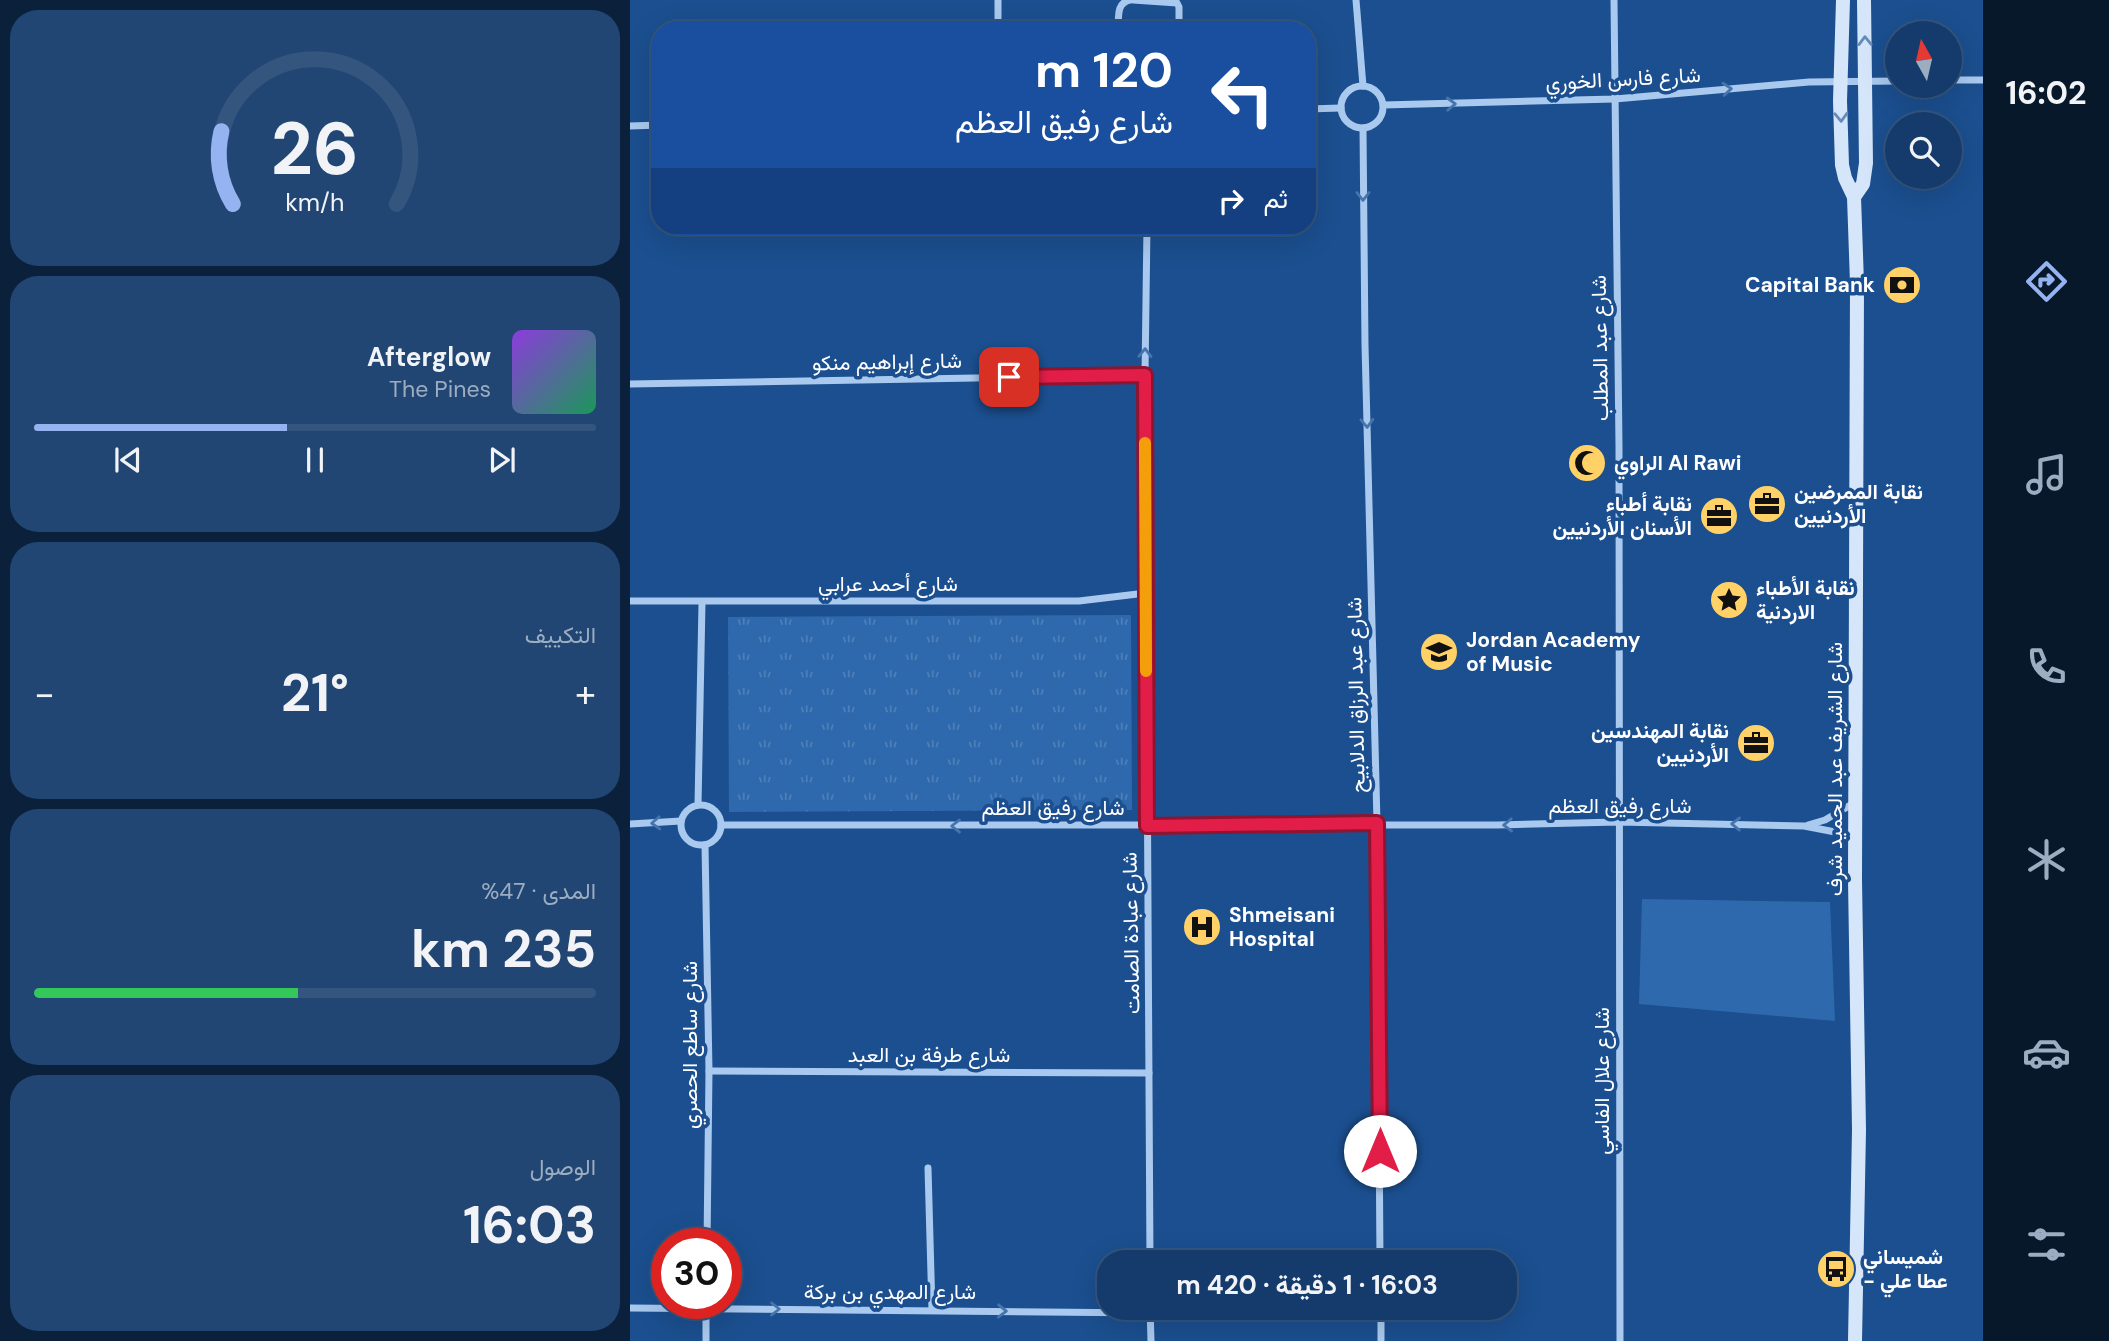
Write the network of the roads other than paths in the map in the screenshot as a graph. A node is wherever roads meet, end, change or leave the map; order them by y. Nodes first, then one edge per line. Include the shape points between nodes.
1 (998, 0) edge
2 (1131, 0) edge
3 (1356, 0) edge
4 (1614, 0) edge
5 (1843, 0) edge
6 (1864, 0) edge
7 (998, 21) edge
8 (1119, 21) edge
9 (1179, 21) edge
10 (1962, 80) edge
11 (1983, 80) edge
12 (1841, 81) junction
13 (1885, 81) edge
14 (1865, 82) junction
15 (1363, 86) junction
16 (1615, 99) junction
17 (1383, 106) junction
18 (1341, 108) junction
19 (1316, 109) edge
20 (651, 125) edge
21 (630, 126) edge
22 (1363, 128) junction
23 (1854, 197) junction
24 (1147, 235) edge
25 (1145, 375) junction
26 (630, 384) edge
27 (1146, 593) junction
28 (630, 601) edge
29 (702, 603) junction
30 (1857, 802) junction
31 (698, 806) junction
32 (681, 821) junction
33 (1618, 822) junction
34 (1377, 823) junction
35 (630, 824) edge
36 (721, 825) junction
37 (1147, 826) junction
38 (1804, 826) junction
39 (1856, 836) junction
40 (705, 845) junction
41 (709, 1071) junction
42 (1149, 1073) junction
43 (928, 1168) dead end
44 (707, 1228) edge
45 (1150, 1250) edge
46 (1380, 1250) edge
47 (651, 1307) edge
48 (742, 1307) edge
49 (630, 1308) edge
50 (932, 1310) junction
51 (1097, 1310) edge
52 (706, 1319) edge
53 (1150, 1320) edge
54 (1381, 1320) edge
55 (706, 1341) edge
56 (1151, 1341) edge
57 (1381, 1341) edge
58 (1620, 1341) edge
59 (1855, 1341) edge

1 - 7 street
2 - 8 street via 1120,5
2 - 9 street via 1177,3
3 - 15 street
4 - 16 street, شارع عبد المطلب
5 - 12 street, شارع الشريف عبد الحميد شرف
14 -> 6 street, شارع الشريف عبد الحميد شرف
10 - 11 street
12 - 14 street, شارع فارس الخوري
16 -> 12 street, شارع فارس الخوري
12 -> 23 street, شارع الشريف عبد الحميد شرف via 1842,165
13 - 14 street, شارع فارس الخوري
14 - 23 street, شارع الشريف عبد الحميد شرف via 1866,173
15 - 17 street via 1375,90
15 - 18 street via 1345,95
17 -> 16 street, شارع فارس الخوري
16 - 33 street, شارع عبد المطلب
17 - 22 street via 1375,124
18 - 19 street
18 - 22 street via 1347,122
20 - 21 street
22 -> 34 street, شارع عبد الرزاق الدلابيح
23 - 30 street, شارع الشريف عبد الحميد شرف
25 -> 24 street, شارع عبادة الصامت
25 - 26 street, شارع إبراهيم منكو
25 - 27 street, شارع عبادة الصامت
27 - 29 street, شارع أحمد عرابي via 1079,601
27 - 37 street, شارع عبادة الصامت
28 - 29 street, شارع أحمد عرابي
29 - 31 street
30 - 38 street, شارع رفيق العظم
30 - 39 street, شارع الشريف عبد الحميد شرف
31 - 32 street via 687,811
31 - 36 street via 716,812
32 -> 35 street
32 - 40 street via 686,839
33 -> 34 street, شارع رفيق العظم
38 -> 33 street, شارع رفيق العظم
33 - 58 street, شارع علال الفاسي
34 - 37 street, شارع رفيق العظم
34 - 46 street, شارع عبد الرزاق الدلابيح
37 -> 36 street, شارع رفيق العظم
36 - 40 street via 715,840
37 - 42 street, شارع عبادة الصامت
38 - 39 street, شارع رفيق العظم
39 - 59 street, شارع الشريف عبد الحميد شرف via 1859,1130
40 - 41 street, شارع ساطع الحصري
41 - 42 street, شارع طرفة بن العبد
41 - 44 street, شارع ساطع الحصري
42 - 45 street, شارع عبادة الصامت
43 - 50 street
47 - 49 street, شارع المهدي بن بركة
48 -> 50 street, شارع المهدي بن بركة
50 -> 51 street, شارع المهدي بن بركة
52 - 55 street
53 - 56 street
54 - 57 street

